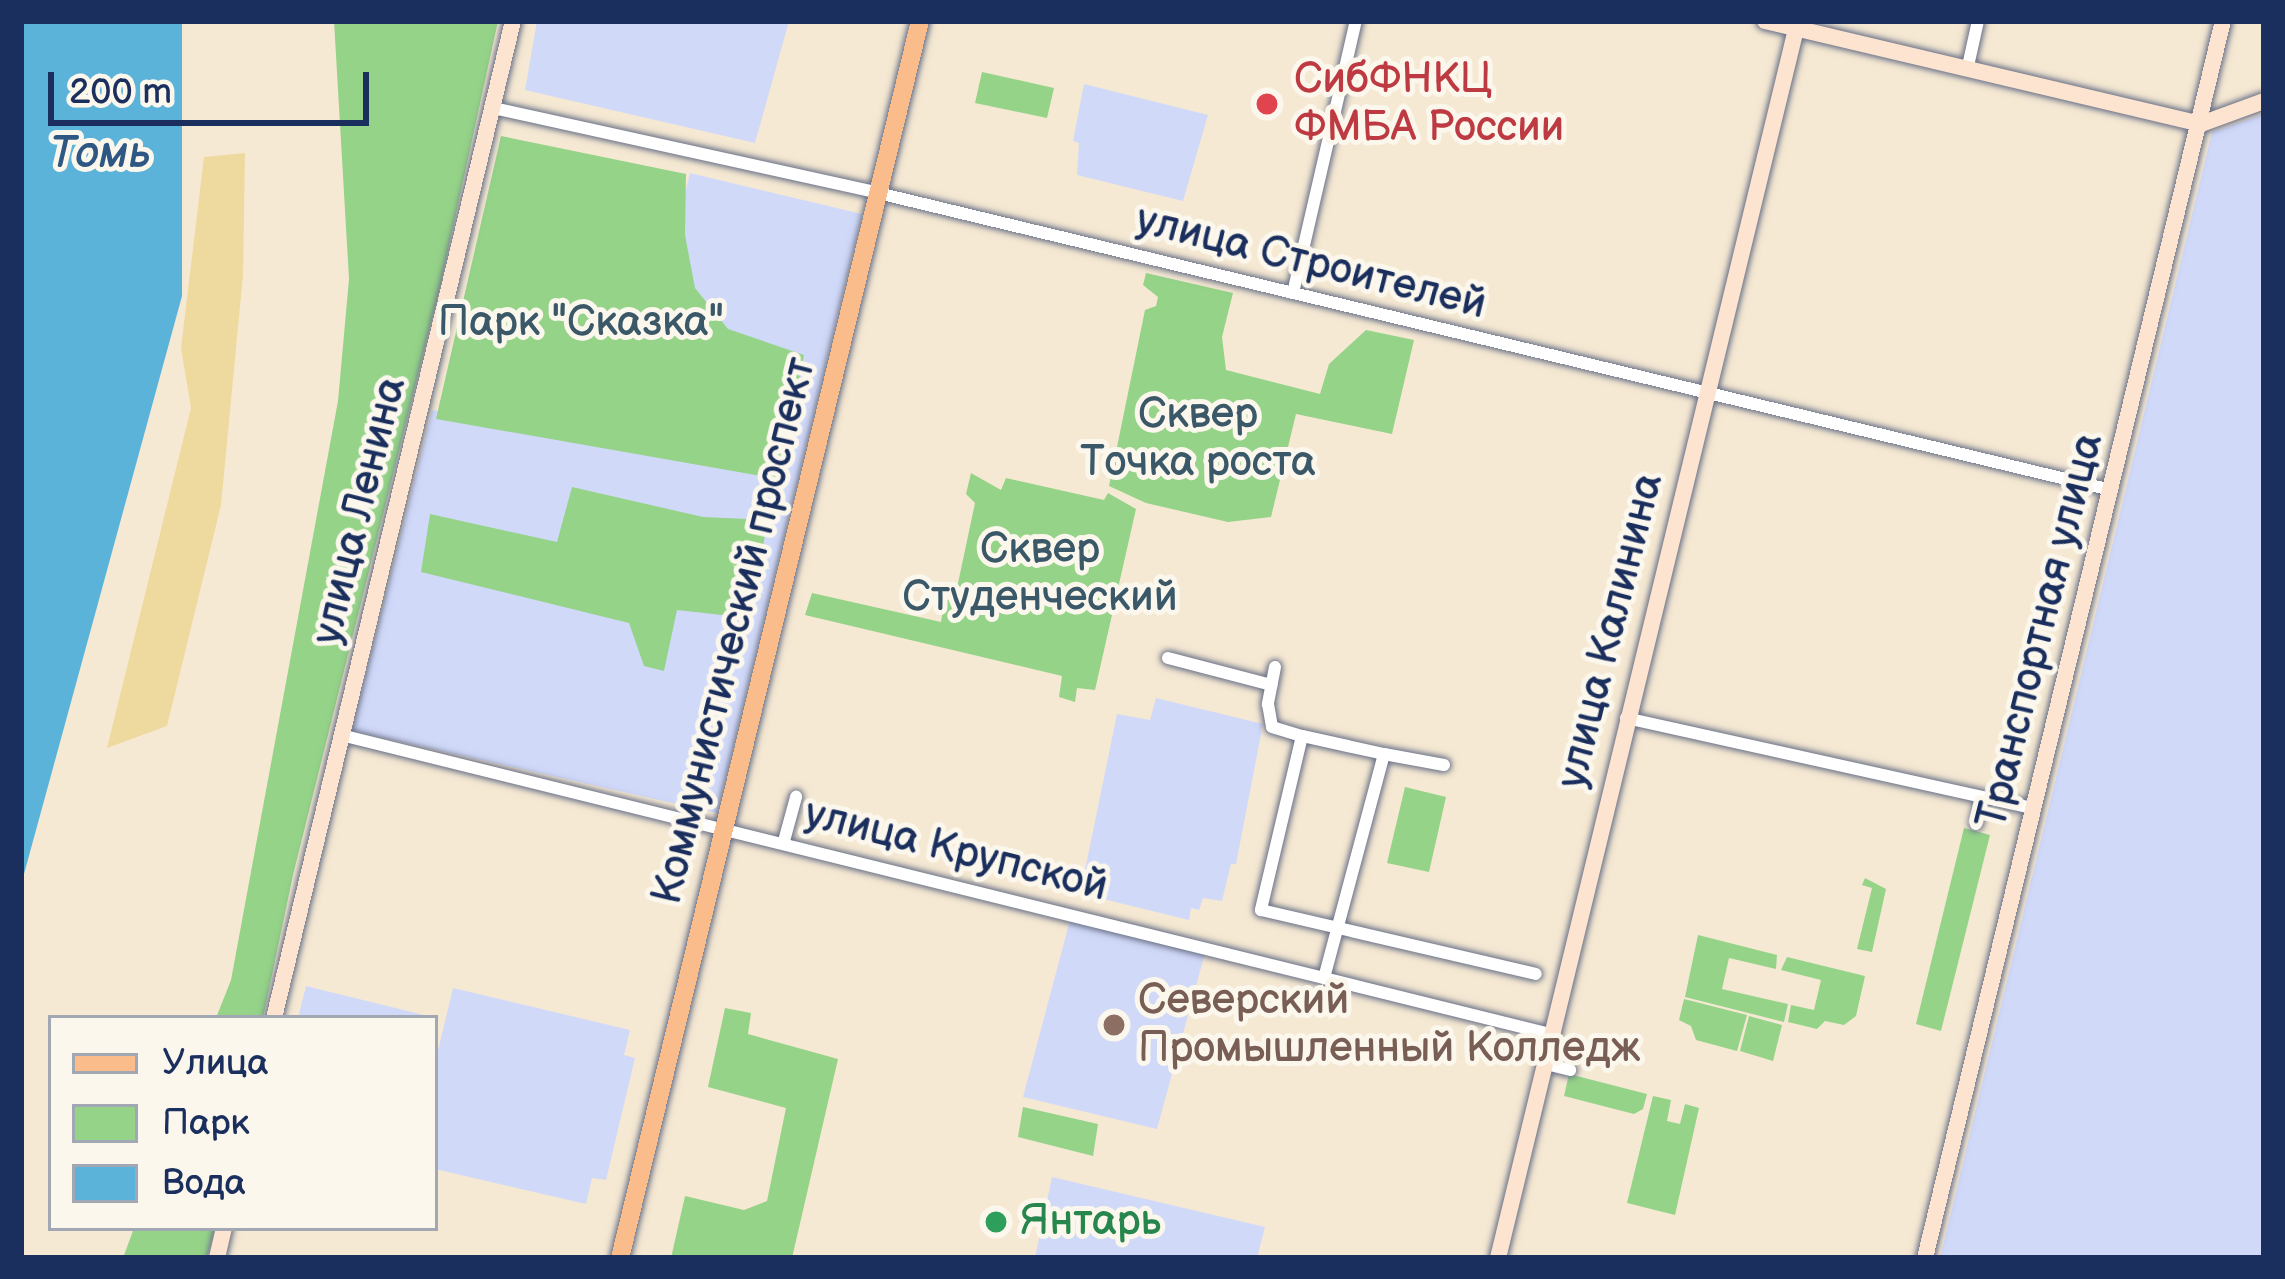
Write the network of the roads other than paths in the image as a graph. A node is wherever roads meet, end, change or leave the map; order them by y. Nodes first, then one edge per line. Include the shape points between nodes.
1 (513, 21) edge
2 (920, 21) edge
3 (1355, 21) edge
4 (1765, 21) edge
5 (1978, 21) edge
6 (2223, 21) edge
7 (1797, 25) edge
8 (1968, 66) junction
9 (2264, 101) edge
10 (493, 108) junction
11 (2201, 124) junction
12 (878, 193) junction
13 (1293, 293) junction
14 (1706, 392) junction
15 (2111, 490) junction
16 (1168, 658) dead end
17 (1275, 667) dead end
18 (1272, 685) junction
19 (1626, 718) junction
20 (341, 735) junction
21 (1302, 736) junction
22 (1384, 754) junction
23 (1444, 765) dead end
24 (796, 797) dead end
25 (1982, 798) junction
26 (2035, 809) junction
27 (1976, 824) dead end
28 (724, 828) junction
29 (784, 842) junction
30 (1336, 928) junction
31 (1536, 974) dead end
32 (1324, 978) junction
33 (275, 1015) edge
34 (1554, 1035) junction
35 (1546, 1064) junction
36 (1570, 1070) dead end
37 (620, 1258) edge
38 (1498, 1258) edge
39 (1925, 1258) edge

1 - 10 street, улица Ленина
2 - 12 main road, Коммунистический проспект
3 - 13 street
4 - 7 street
5 - 8 street
6 - 11 street, Транспортная улица
7 - 8 street
7 - 14 street, улица Калинина
8 - 11 street
9 - 11 street
10 - 12 street, улица Строителей
10 - 20 street, улица Ленина
11 - 15 street, Транспортная улица
12 - 13 street, улица Строителей
12 - 28 main road, Коммунистический проспект
13 - 14 street, улица Строителей
14 - 15 street, улица Строителей
14 - 19 street, улица Калинина
15 - 26 street, Транспортная улица
16 - 18 street
17 - 18 street
18 - 21 street via 1272,727
19 - 25 street
19 - 34 street, улица Калинина
20 - 28 street, улица Крупской
20 - 33 street, улица Ленина
21 - 22 street
21 - 30 street via 1261,910
22 - 23 street
22 - 30 street
24 - 29 street
25 - 26 street
25 - 27 street
26 - 39 street, Транспортная улица
28 - 29 street, улица Крупской
28 - 37 main road, Коммунистический проспект
29 - 32 street, улица Крупской
30 - 31 street
30 - 32 street
32 - 34 street, улица Крупской
34 - 35 street, улица Калинина
35 - 36 street
35 - 38 street, улица Калинина

